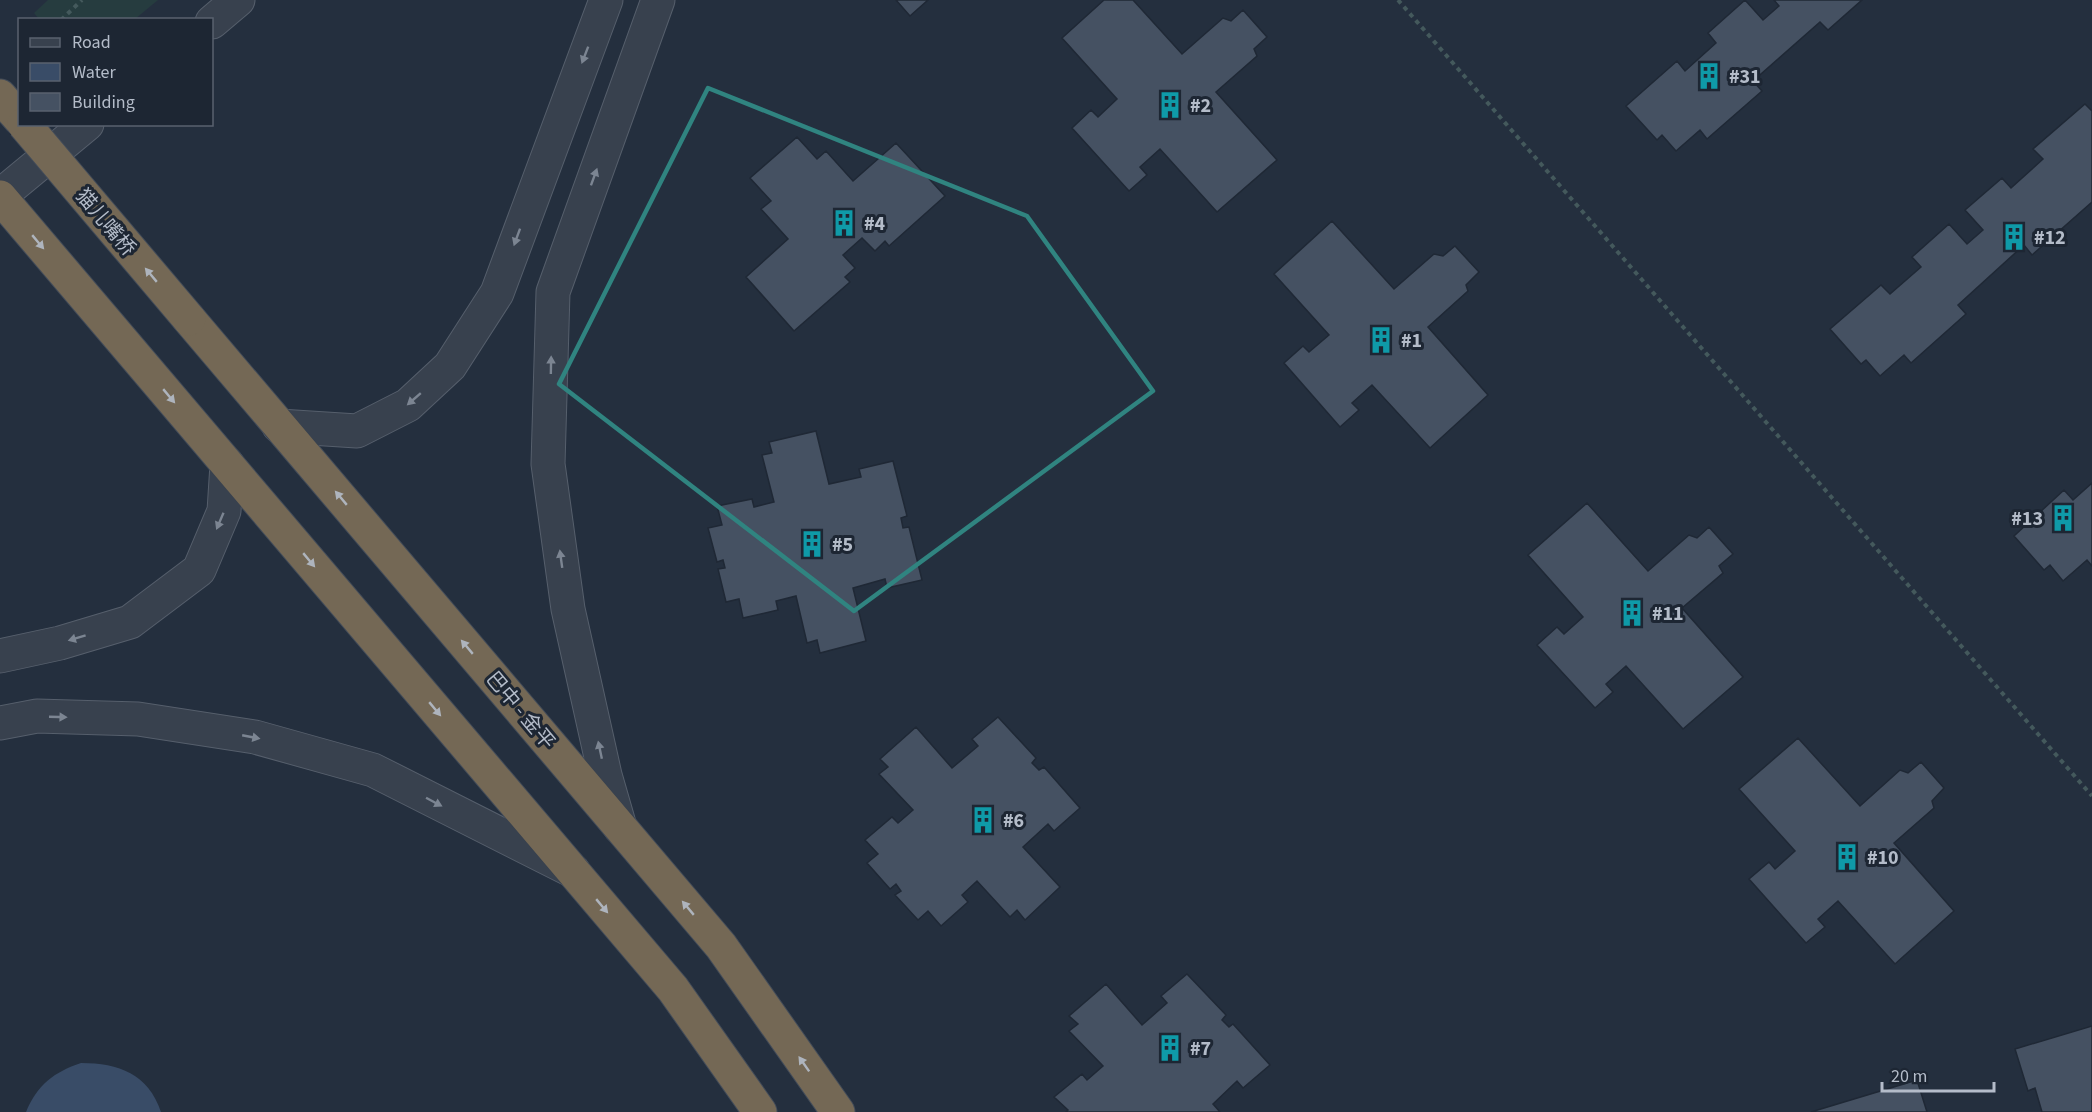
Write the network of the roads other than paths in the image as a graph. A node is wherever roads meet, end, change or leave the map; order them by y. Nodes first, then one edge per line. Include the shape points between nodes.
1 (238, 0) edge
2 (606, 0) edge
3 (658, 0) edge
4 (213, 21) edge
5 (0, 96) edge
6 (18, 117) edge
7 (26, 126) edge
8 (85, 126) edge
9 (0, 197) edge
10 (189, 319) joint
11 (279, 426) junction
12 (227, 464) junction
13 (0, 656) edge
14 (0, 723) edge
15 (620, 827) junction
16 (573, 872) junction
17 (760, 1112) edge
18 (838, 1112) edge

1 - 4 street
2 -> 11 street via 497,293 450,366 408,405 357,431
15 -> 3 street via 568,609 548,464 553,292
5 - 6 highway
10 -> 7 highway, 猫儿嘴桥, bridge
8 - 9 street
9 -> 12 highway
10 - 11 highway, 巴中 - 金平
15 -> 11 highway, 巴中 - 金平
12 -> 13 street via 224,511 199,570 130,622
12 -> 16 highway
14 -> 16 street via 37,716 138,719 255,737 373,770
18 -> 15 highway, 巴中 - 金平 via 721,946
16 -> 17 highway via 673,989

